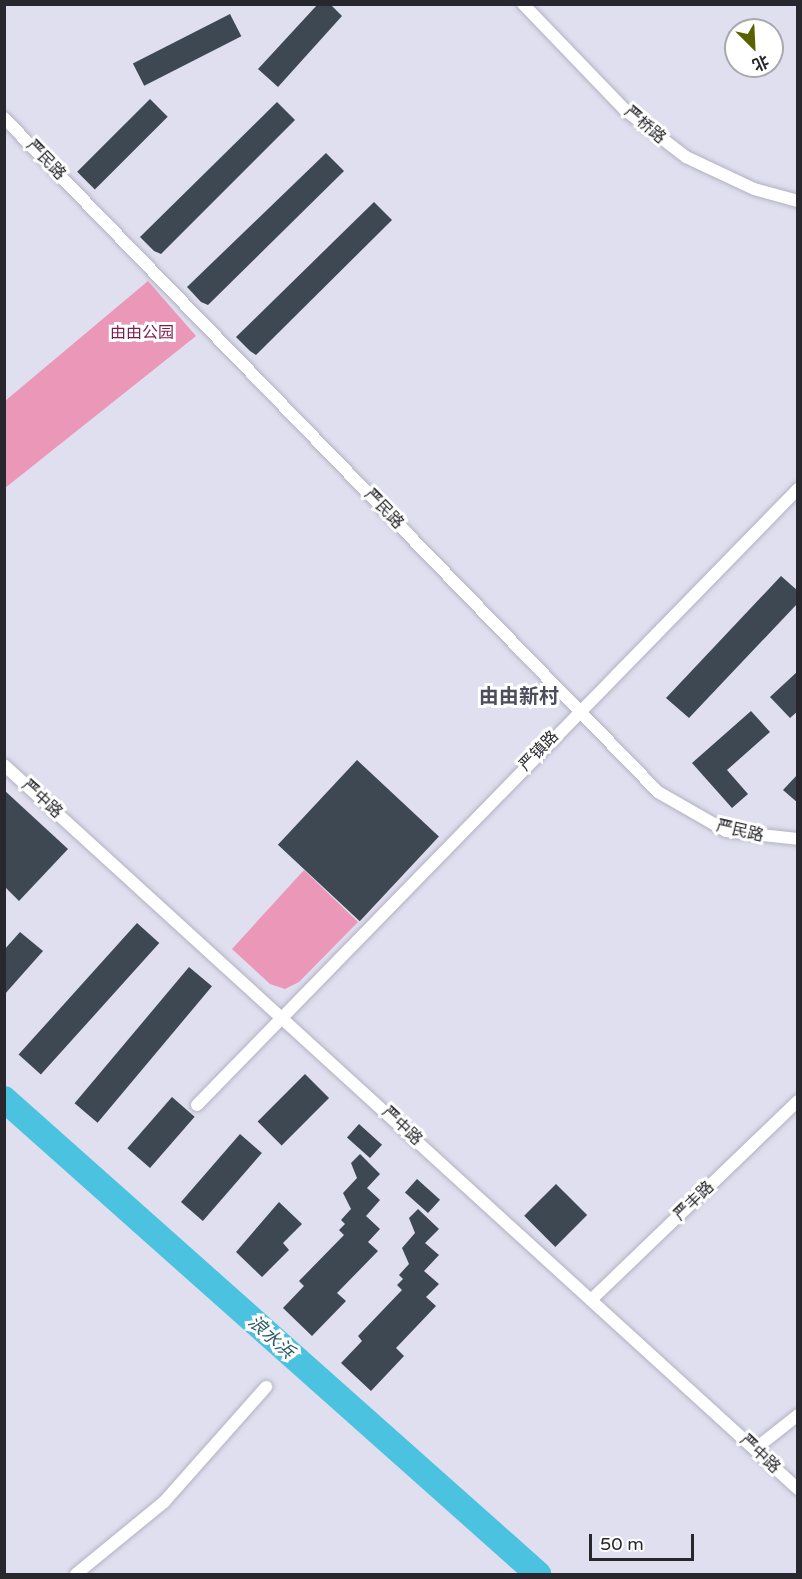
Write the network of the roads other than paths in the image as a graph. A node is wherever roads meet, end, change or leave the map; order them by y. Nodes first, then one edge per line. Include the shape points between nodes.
1 (523, 4) edge
2 (4, 118) edge
3 (798, 201) edge
4 (798, 489) edge
5 (578, 710) junction
6 (4, 765) edge
7 (798, 839) edge
8 (283, 1016) junction
9 (798, 1101) edge
10 (196, 1105) dead end
11 (591, 1300) junction
12 (266, 1387) dead end
13 (798, 1416) edge
14 (755, 1449) junction
15 (798, 1489) edge
16 (76, 1575) edge

1 - 3 street, 严桥路 via 625,110 686,157 754,189
2 - 5 street, 严民路
4 - 5 street, 严镇路
5 - 7 street, 严民路 via 675,806 726,831
5 - 8 street, 严镇路
6 - 8 street, 严中路
8 - 10 street, 严镇路
8 - 11 street, 严中路
9 - 11 street, 严丰路
11 - 14 street, 严中路
12 - 16 street via 164,1502
13 - 14 street
14 - 15 street, 严中路

